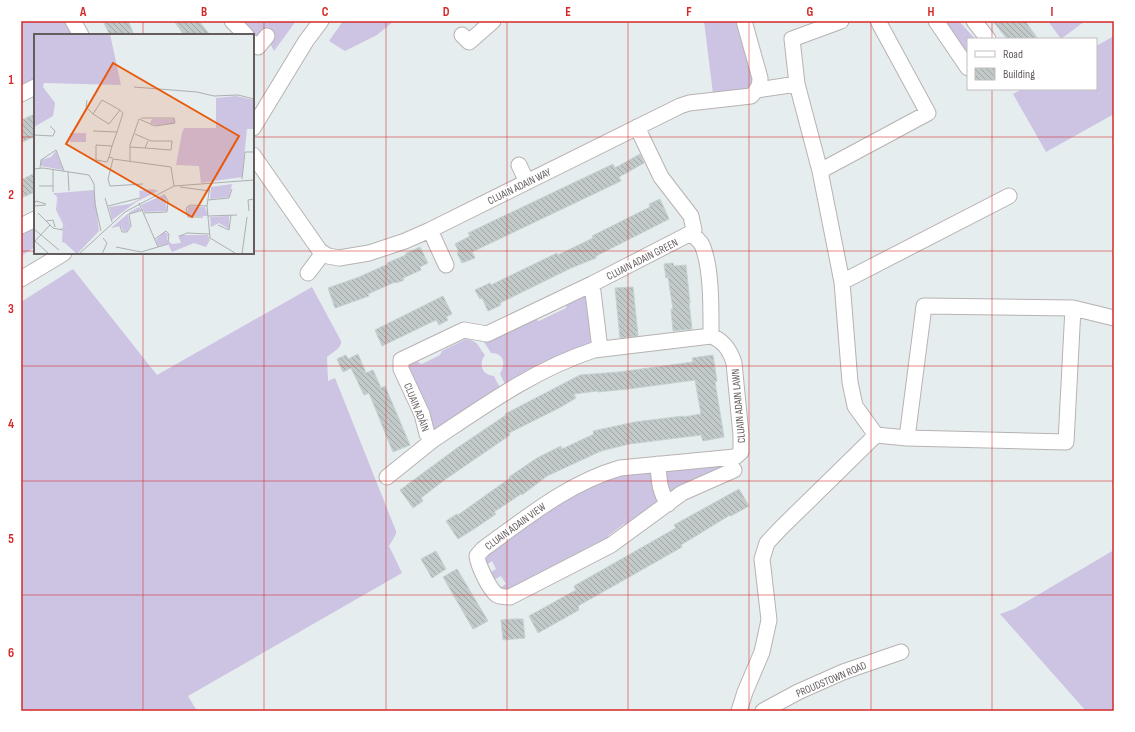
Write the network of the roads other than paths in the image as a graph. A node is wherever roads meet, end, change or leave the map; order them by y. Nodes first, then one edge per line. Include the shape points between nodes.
1 (73, 21) edge
2 (232, 21) edge
3 (321, 21) edge
4 (493, 21) edge
5 (744, 21) edge
6 (841, 21) edge
7 (878, 21) edge
8 (936, 21) edge
9 (974, 21) edge
10 (80, 34) edge
11 (245, 34) edge
12 (462, 35) dead end
13 (267, 36) dead end
14 (987, 38) edge
15 (254, 43) edge
16 (967, 67) edge
17 (797, 84) junction
18 (34, 88) edge
19 (757, 90) junction
20 (21, 94) edge
21 (254, 126) edge
22 (637, 127) junction
23 (254, 156) edge
24 (519, 166) dead end
25 (820, 171) junction
26 (527, 182) junction
27 (1009, 196) dead end
28 (34, 220) edge
29 (21, 226) edge
30 (430, 230) junction
31 (691, 233) junction
32 (323, 253) junction
33 (62, 254) edge
34 (446, 265) dead end
35 (308, 273) dead end
36 (21, 279) edge
37 (842, 282) junction
38 (592, 284) junction
39 (1073, 308) junction
40 (1114, 318) edge
41 (711, 336) junction
42 (598, 341) dead end
43 (876, 435) junction
44 (907, 438) junction
45 (433, 440) junction
46 (741, 452) joint
47 (658, 464) junction
48 (734, 470) dead end
49 (387, 477) dead end
50 (668, 504) junction
51 (900, 652) dead end
52 (739, 711) edge
53 (763, 711) edge

1 - 10 street
2 - 11 street
3 - 21 street
4 - 12 street via 469,42
5 - 19 street via 760,78
6 - 17 street via 792,39
7 - 25 street via 928,113
8 - 16 street
9 - 14 street
13 - 15 street via 258,48
17 - 19 street, CLUAIN ADAIN WAY
17 - 25 street
18 - 20 street
19 - 22 street, CLUAIN ADAIN WAY via 751,96 743,98 689,103
22 - 26 street, CLUAIN ADAIN WAY
22 - 31 street via 661,177 691,216 694,230
23 - 32 street
24 - 26 street
25 - 37 street
26 - 30 street, CLUAIN ADAIN WAY
27 - 37 street
28 - 29 street
30 - 32 street, CLUAIN ADAIN WAY via 369,253 339,258
30 - 34 street
31 - 38 street, CLUAIN ADAIN GREEN
31 - 41 street via 701,244 706,261 710,290
32 - 35 street
33 - 36 street
37 - 43 street via 850,382 855,406
38 - 42 street
38 - 45 street, CLUAIN ADÁIN via 487,334 464,330 400,360 401,369 422,414 427,434
39 - 40 street
39 - 44 street via 924,306
39 - 44 street via 1066,442
41 - 45 street, CLUAIN ADÁIN via 594,350 578,355 507,391
41 - 46 street, CLUAIN ADAIN LAWN via 720,339 730,352 734,363
43 - 44 street
43 - 52 street via 767,543 762,559 769,620 762,652
45 - 49 street
46 - 47 street, CLUAIN ADAIN VIEW via 735,457
47 - 50 street via 660,488
47 - 50 street, CLUAIN ADAIN VIEW via 607,472 550,500 483,550 478,556 480,567 497,595 510,597 611,545
48 - 50 street, CLUAIN ADAIN VIEW via 682,494
51 - 53 street, PROUDSTOWN ROAD via 843,672

